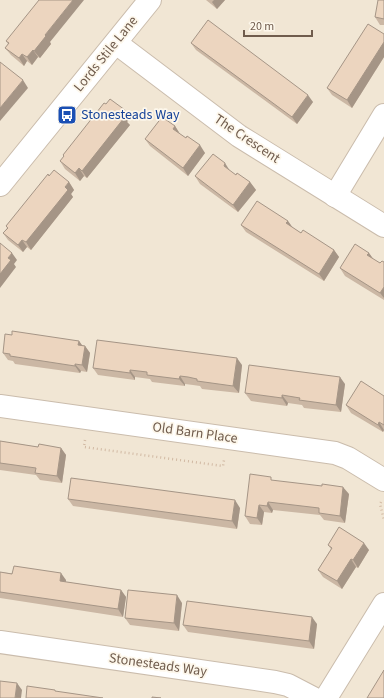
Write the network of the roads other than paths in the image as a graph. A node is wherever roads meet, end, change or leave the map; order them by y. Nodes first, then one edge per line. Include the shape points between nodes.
1 (150, 0) edge
2 (116, 43) junction
3 (384, 115) edge
4 (1, 183) edge
5 (335, 196) junction
6 (384, 226) edge
7 (0, 406) edge
8 (384, 480) edge
9 (384, 604) edge
10 (0, 642) edge
11 (313, 698) edge
12 (326, 698) edge

1 - 2 street, Lords Stile Lane
2 - 4 street, Lords Stile Lane
2 - 5 street, The Crescent via 239,136
3 - 5 street
5 - 6 street, The Crescent
7 - 8 street, Old Barn Place via 335,453
9 - 12 street
10 - 11 street, Stonesteads Way via 275,682 288,685

